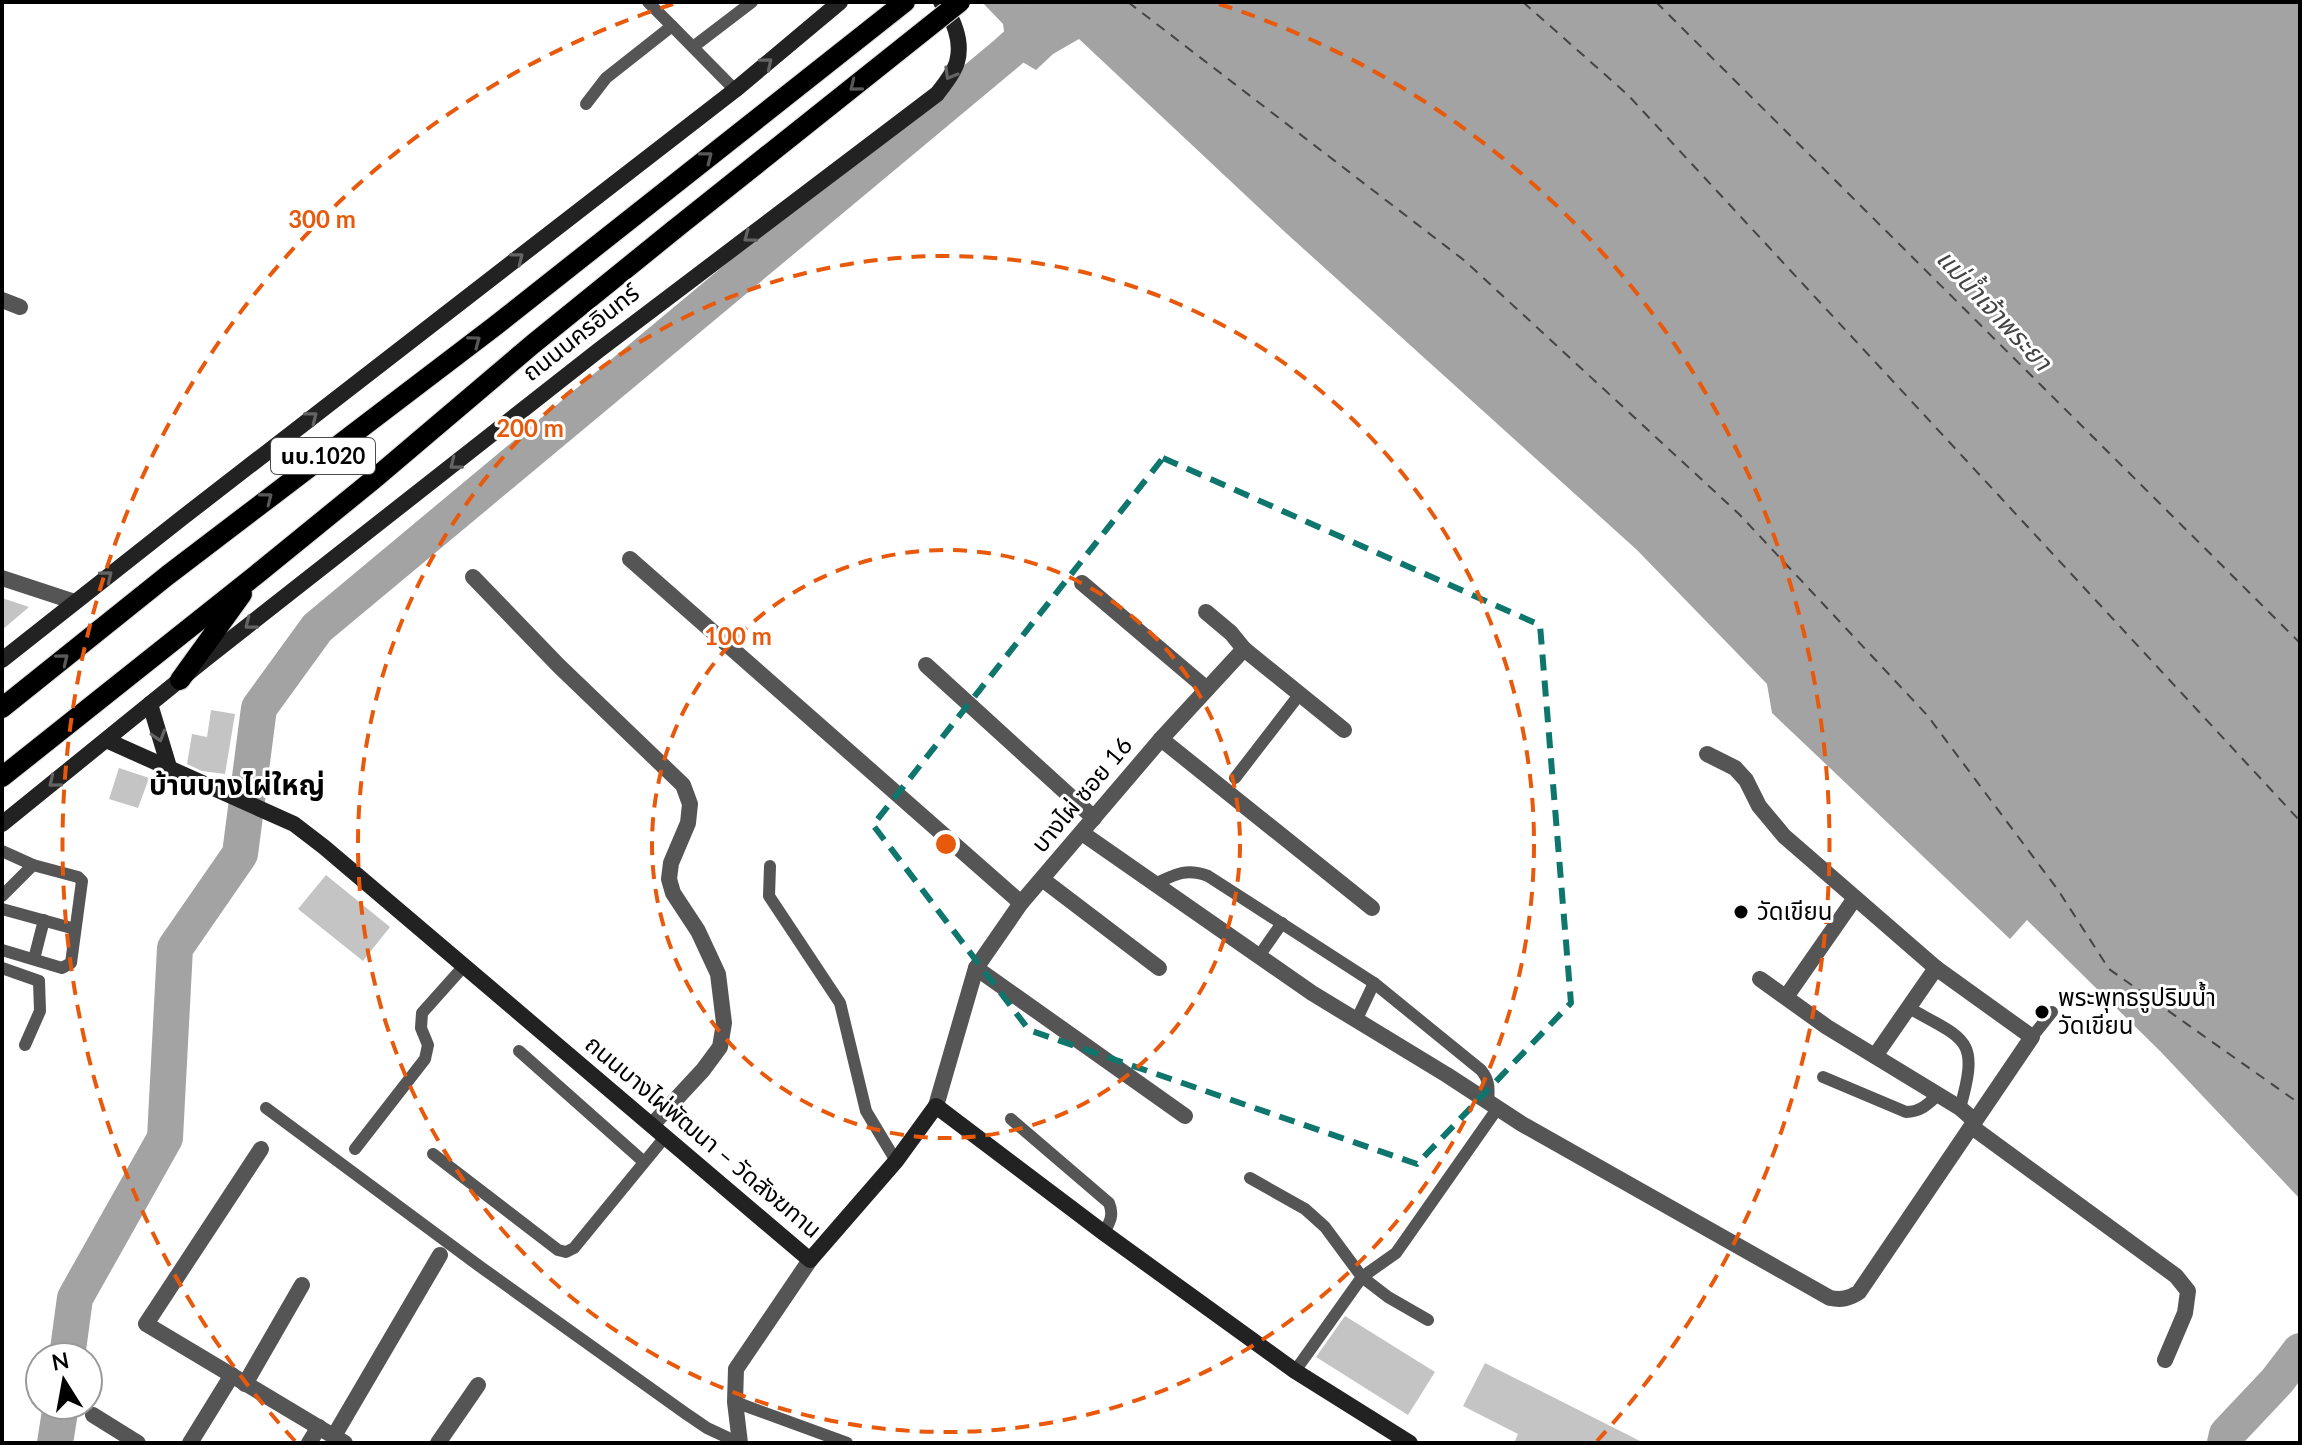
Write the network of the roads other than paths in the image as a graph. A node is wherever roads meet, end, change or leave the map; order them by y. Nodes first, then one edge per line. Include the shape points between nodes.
1 (648, 2) edge
2 (752, 2) edge
3 (905, 2) edge
4 (941, 2) edge
5 (960, 2) edge
6 (832, 4) edge
7 (672, 26) junction
8 (693, 47) junction
9 (735, 90) junction
10 (586, 104) dead end
11 (2, 300) edge
12 (20, 307) dead end
13 (630, 559) dead end
14 (256, 575) junction
15 (473, 577) dead end
16 (2, 578) edge
17 (1082, 583) dead end
18 (75, 602) junction
19 (1206, 612) dead end
20 (1244, 649) junction
21 (2, 660) edge
22 (926, 665) dead end
23 (180, 680) junction
24 (1207, 689) junction
25 (1299, 695) junction
26 (150, 704) junction
27 (2, 708) edge
28 (1344, 730) dead end
29 (1161, 739) junction
30 (106, 740) junction
31 (1707, 754) dead end
32 (169, 767) junction
33 (2, 777) edge
34 (1235, 778) dead end
35 (1094, 818) junction
36 (2, 824) edge
37 (1082, 833) junction
38 (2, 851) edge
39 (33, 865) junction
40 (770, 866) dead end
41 (1042, 879) junction
42 (1155, 884) junction
43 (2, 896) edge
44 (1855, 898) junction
45 (1021, 903) junction
46 (1372, 908) dead end
47 (2, 909) edge
48 (44, 920) junction
49 (1282, 923) junction
50 (75, 929) junction
51 (2, 950) edge
52 (1259, 956) junction
53 (34, 959) junction
54 (464, 966) junction
55 (2, 968) edge
56 (976, 968) junction
57 (1159, 968) dead end
58 (1936, 968) junction
59 (1760, 979) dead end
60 (1374, 983) junction
61 (1786, 997) junction
62 (1909, 1008) junction
63 (2052, 1012) dead end
64 (1356, 1021) junction
65 (2032, 1037) junction
66 (25, 1045) dead end
67 (519, 1051) dead end
68 (1457, 1052) junction
69 (1875, 1056) junction
70 (1447, 1075) junction
71 (1823, 1077) dead end
72 (1939, 1094) junction
73 (936, 1106) junction
74 (1492, 1106) junction
75 (266, 1108) dead end
76 (1960, 1108) junction
77 (1185, 1116) dead end
78 (1011, 1119) dead end
79 (1974, 1124) junction
80 (652, 1125) junction
81 (665, 1137) junction
82 (261, 1149) dead end
83 (355, 1149) dead end
84 (433, 1154) dead end
85 (896, 1161) junction
86 (644, 1162) junction
87 (1250, 1178) dead end
88 (1104, 1233) junction
89 (440, 1255) dead end
90 (810, 1260) junction
91 (1362, 1277) junction
92 (302, 1285) dead end
93 (1428, 1320) dead end
94 (2165, 1360) dead end
95 (1295, 1371) junction
96 (238, 1380) junction
97 (478, 1385) dead end
98 (735, 1402) junction
99 (103, 1421) edge
100 (319, 1427) junction
101 (339, 1440) edge
102 (138, 1443) edge
103 (190, 1443) edge
104 (309, 1443) edge
105 (438, 1443) edge
106 (740, 1443) edge
107 (847, 1443) edge
108 (1410, 1443) edge

1 - 7 lane
2 - 8 lane
27 -> 3 main road, นบ.1020
4 -> 23 main road, ถนนนครอินทร์ via 951,16 958,44 957,62 937,94 599,350
5 -> 14 main road, ถนนนครอินทร์ / นบ.1020, bridge via 533,344
9 -> 6 main road, นบ.1020
7 - 8 lane
7 - 10 lane via 606,78
8 - 9 lane
18 -> 9 main road, นบ.1020
11 - 12 street
13 - 45 street
14 - 23 main road
14 - 33 main road, ถนนนครอินทร์ / นบ.1020
15 - 80 street via 683,785 690,804 669,879 718,974 724,1023 720,1047
16 - 18 street
17 - 24 street
18 - 21 main road, นบ.1020
19 - 20 street
20 - 24 street, บางไผ่ ซอย 16
20 - 25 street
22 - 35 street
23 - 26 main road, ถนนนครอินทร์
24 - 29 street, บางไผ่ ซอย 16
25 - 28 street
25 - 34 lane
26 - 30 main road, ถนนนครอินทร์
26 -> 32 main road
29 - 35 street, บางไผ่ ซอย 16
29 - 46 street
30 - 32 main road, ถนนบางไผ่พัฒนา – วัดสังฆทาน
30 -> 36 main road, ถนนนครอินทร์
31 - 44 street via 1735,768 1784,836
32 - 54 main road, ถนนบางไผ่พัฒนา – วัดสังฆทาน via 294,824
35 - 37 street, บางไผ่ ซอย 16
37 - 41 street, บางไผ่ ซอย 16
37 - 42 street
38 - 39 lane
39 - 43 lane
39 - 50 lane via 82,881
40 - 85 lane via 769,896 840,1003 866,1111
41 - 45 street, บางไผ่ ซอย 16
41 - 57 street
42 - 49 lane via 1195,871
42 - 52 street
44 - 58 street
44 - 61 street
45 - 56 street, บางไผ่ ซอย 16
47 - 48 lane
48 - 50 lane
48 - 53 lane
49 - 52 lane
49 - 60 lane
50 - 53 lane via 67,966
51 - 53 lane
52 - 64 street
54 - 80 main road, ถนนบางไผ่พัฒนา – วัดสังฆทาน
54 - 83 lane via 422,1013 425,1059
55 - 66 lane via 39,981 40,1011
56 - 73 street, บางไผ่ ซอย 16
56 - 77 street
58 - 62 street
58 - 65 street
59 - 61 street
60 - 64 lane
60 - 68 lane
61 - 69 street
62 - 69 street
62 - 76 lane via 1964,1042 1970,1073
63 - 65 lane
64 - 70 street
65 - 79 street
67 - 86 lane
68 - 70 lane
68 - 74 lane via 1487,1078
69 - 72 street
70 - 74 street
71 - 72 lane via 1906,1112 1924,1108
72 - 76 street
73 - 85 main road, ถนนบางไผ่พัฒนา – วัดสังฆทาน
73 - 88 main road
74 - 79 street via 1791,1278 1840,1300 1859,1292
74 - 91 lane via 1396,1253
75 - 106 lane via 685,1413
76 - 79 street
78 - 88 lane via 1109,1203 1112,1218
79 - 94 street via 2176,1276 2188,1291 2185,1313
80 - 81 main road, ถนนบางไผ่พัฒนา – วัดสังฆทาน
81 - 86 lane
81 - 90 main road, ถนนบางไผ่พัฒนา – วัดสังฆทาน
82 - 96 street via 146,1324
84 - 86 lane via 566,1252
85 - 90 main road, ถนนบางไผ่พัฒนา – วัดสังฆทาน
87 - 91 lane via 1305,1209
88 - 95 main road
89 - 101 street
90 - 98 street via 739,1364
91 - 93 lane
91 - 95 lane
92 - 96 street
95 - 108 main road
96 - 100 street
96 - 103 street
97 - 105 street
98 - 106 street
98 - 107 lane
99 - 102 street
100 - 101 street
100 - 104 street

